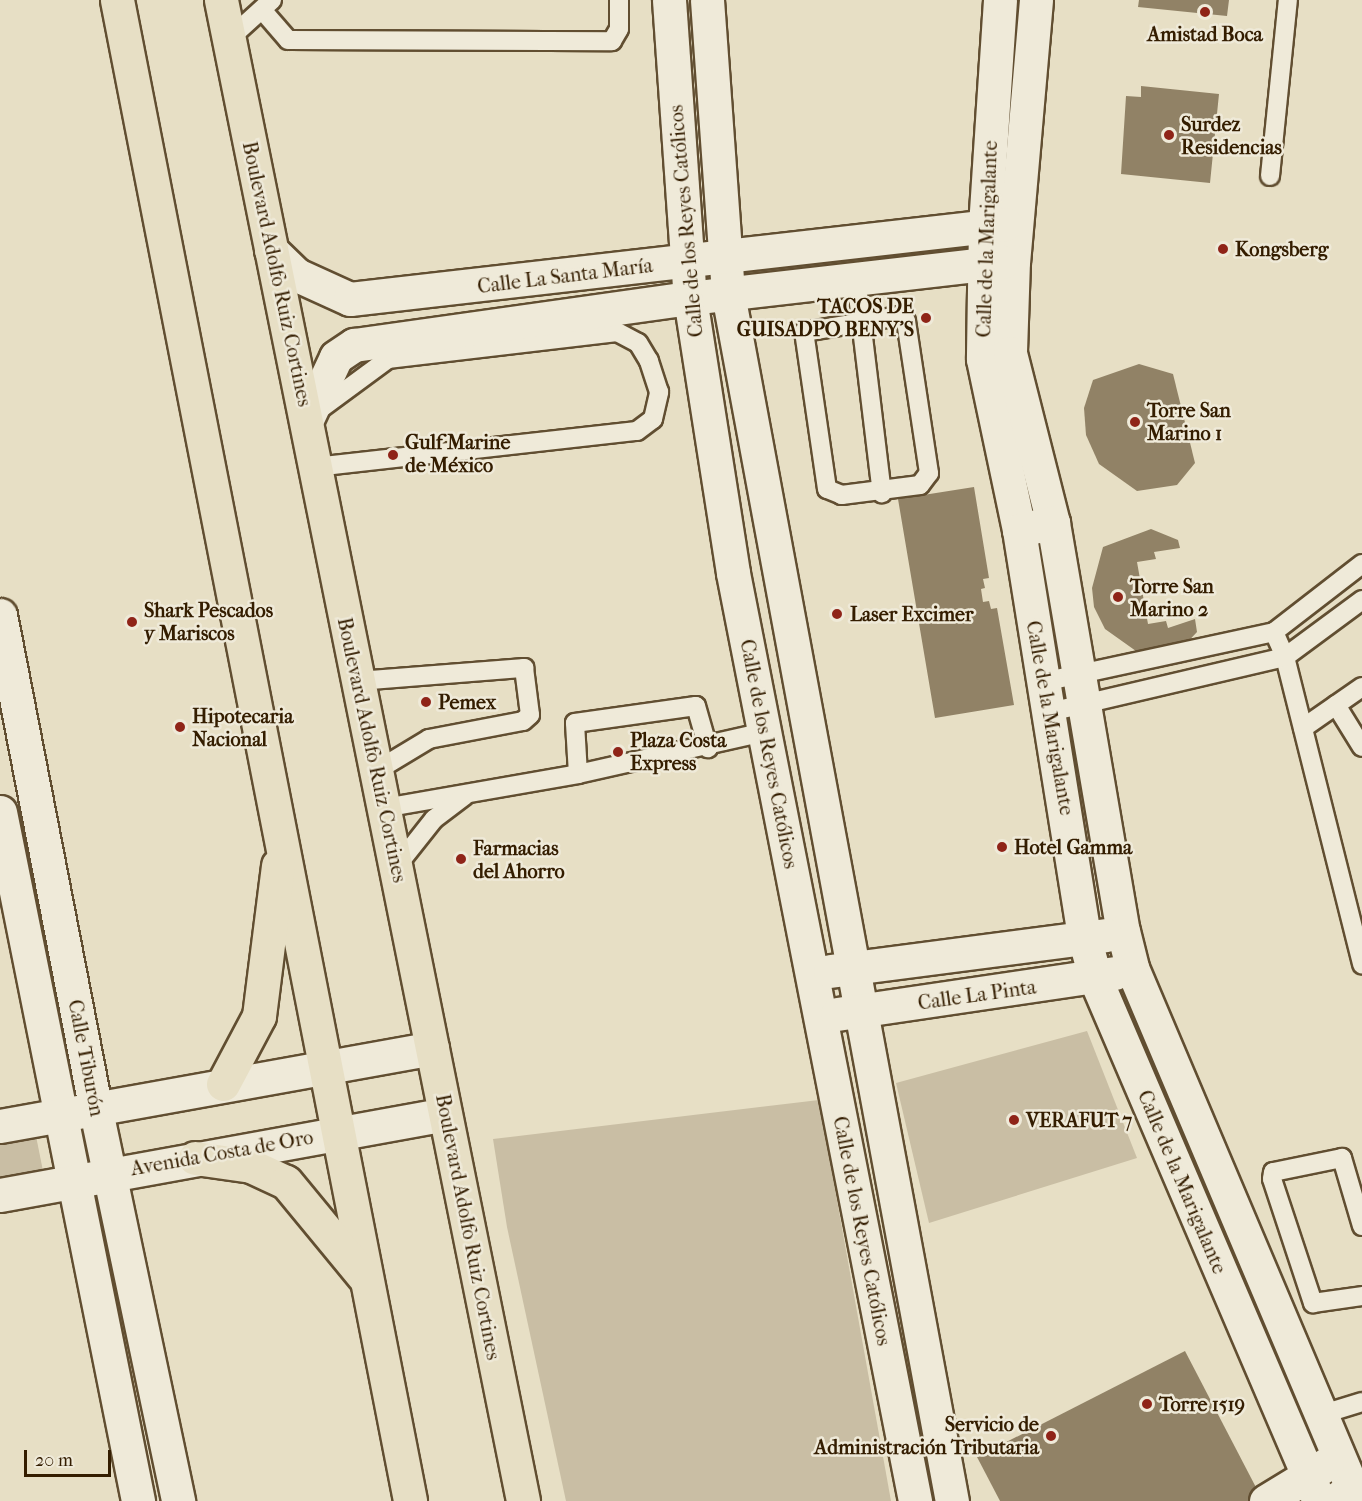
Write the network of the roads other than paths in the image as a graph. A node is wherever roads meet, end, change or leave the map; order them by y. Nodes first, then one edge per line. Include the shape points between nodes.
1 (117, 0) edge
2 (221, 0) edge
3 (619, 0) edge
4 (669, 0) edge
5 (707, 0) edge
6 (1000, 0) edge
7 (1036, 0) edge
8 (1288, 0) edge
9 (267, 5) edge
10 (229, 39) junction
11 (1270, 176) dead end
12 (1017, 223) junction
13 (985, 226) junction
14 (271, 250) junction
15 (723, 256) junction
16 (686, 262) junction
17 (998, 262) junction
18 (856, 279) junction
19 (514, 282) junction
20 (728, 294) junction
21 (690, 298) junction
22 (520, 321) junction
23 (863, 323) junction
24 (307, 419) junction
25 (315, 467) junction
26 (882, 493) junction
27 (1053, 523) junction
28 (1019, 530) junction
29 (1362, 564) edge
30 (1362, 600) edge
31 (0, 615) edge
32 (1274, 632) junction
33 (1285, 657) junction
34 (358, 681) junction
35 (1362, 687) edge
36 (1082, 690) junction
37 (1047, 697) junction
38 (1336, 705) junction
39 (1303, 728) junction
40 (764, 732) junction
41 (1362, 747) edge
42 (708, 748) junction
43 (376, 771) junction
44 (578, 774) junction
45 (467, 793) junction
46 (384, 808) junction
47 (0, 812) edge
48 (281, 840) junction
49 (396, 867) junction
50 (1123, 931) junction
51 (1360, 938) edge
52 (1085, 940) junction
53 (1362, 964) edge
54 (1132, 968) junction
55 (851, 969) junction
56 (812, 973) junction
57 (1095, 978) junction
58 (858, 1012) junction
59 (820, 1017) junction
60 (432, 1048) junction
61 (325, 1066) junction
62 (223, 1083) junction
63 (95, 1106) junction
64 (61, 1114) junction
65 (445, 1114) junction
66 (0, 1126) edge
67 (339, 1132) junction
68 (195, 1158) junction
69 (109, 1173) junction
70 (72, 1181) junction
71 (0, 1196) edge
72 (1362, 1226) edge
73 (365, 1279) junction
74 (1362, 1296) edge
75 (1362, 1402) edge
76 (1320, 1415) junction
77 (1338, 1457) junction
78 (1314, 1489) edge
79 (1342, 1495) edge
80 (138, 1501) edge
81 (178, 1501) edge
82 (410, 1501) edge
83 (523, 1501) edge
84 (915, 1501) edge
85 (952, 1501) edge
86 (1266, 1501) edge

1 - 48 main road
2 - 10 main road, Boulevard Adolfo Ruiz Cortines
3 - 9 lane via 619,29 612,41 288,40
4 - 16 street, Calle de los Reyes Católicos
5 - 15 street, Calle de los Reyes Católicos
6 - 13 street, Calle de la Marigalante
7 - 12 street, Calle de la Marigalante
8 - 11 lane
9 - 10 lane
10 - 14 main road, Boulevard Adolfo Ruiz Cortines
12 - 13 street, Calle La Santa María
12 - 17 street, Calle de la Marigalante
13 - 15 street, Calle La Santa María
13 - 17 street, Calle de la Marigalante
14 - 19 street, Calle La Santa María via 297,275 350,299
14 - 24 main road, Boulevard Adolfo Ruiz Cortines
15 - 16 street, Calle La Santa María
15 - 20 street, Calle de los Reyes Católicos
16 - 19 street, Calle La Santa María
16 - 21 street, Calle de los Reyes Católicos
17 - 18 street, Calle La Santa María
17 - 27 street, Calle de la Marigalante via 1010,353
17 - 28 street, Calle de la Marigalante via 983,358
18 - 20 street, Calle La Santa María
18 - 23 lane
19 - 22 street
20 - 21 street, Calle La Santa María
20 - 55 street, Calle de los Reyes Católicos
21 - 22 street, Calle La Santa María
21 - 40 street, Calle de los Reyes Católicos via 733,573
22 - 24 street, Calle La Santa María via 354,345 336,357
23 - 26 lane
23 - 26 lane via 900,316 906,321 929,473 920,485
23 - 26 lane via 804,332 827,489 842,495
24 - 25 main road, Boulevard Adolfo Ruiz Cortines
24 - 25 lane via 388,359 617,332 638,343 649,360 659,392 653,418 637,431
25 - 34 main road, Boulevard Adolfo Ruiz Cortines
27 - 28 street
27 - 36 street, Calle de la Marigalante
28 - 37 street, Calle de la Marigalante
29 - 32 lane
30 - 33 lane
31 - 63 street, Calle Tiburón
32 - 33 lane
32 - 36 lane
33 - 36 lane
33 - 39 lane
34 - 43 main road, Boulevard Adolfo Ruiz Cortines
34 - 43 lane via 524,668 530,715 523,721 429,739
35 - 38 lane
36 - 37 lane
36 - 37 lane
36 - 50 street, Calle de la Marigalante
37 - 52 street, Calle de la Marigalante
38 - 39 lane
38 - 41 lane
39 - 51 lane
40 - 42 lane
40 - 56 street, Calle de los Reyes Católicos
42 - 44 lane
42 - 44 lane via 696,706 575,723
43 - 46 main road, Boulevard Adolfo Ruiz Cortines
44 - 45 lane
45 - 46 lane
45 - 49 lane via 434,819
46 - 49 main road, Boulevard Adolfo Ruiz Cortines
47 - 64 street, Calle Tiburón
48 - 61 main road
48 - 62 main road via 259,1016
49 - 60 main road, Boulevard Adolfo Ruiz Cortines
50 - 52 street, Calle La Pinta
50 - 54 street, Calle de la Marigalante
51 - 53 lane
52 - 55 street, Calle La Pinta
52 - 57 street, Calle de la Marigalante
54 - 57 street, Calle La Pinta
54 - 76 street, Calle de la Marigalante
55 - 56 street, Calle La Pinta
55 - 58 street, Calle de los Reyes Católicos
56 - 59 street, Calle de los Reyes Católicos
57 - 58 street, Calle La Pinta
57 - 78 street, Calle de la Marigalante
58 - 59 street, Calle La Pinta
58 - 85 street, Calle de los Reyes Católicos
59 - 84 street, Calle de los Reyes Católicos
60 - 61 street
60 - 65 main road, Boulevard Adolfo Ruiz Cortines
61 - 62 street
61 - 67 main road
62 - 63 street
63 - 64 street
63 - 69 street, Calle Tiburón
64 - 66 street
64 - 70 street, Calle Tiburón
65 - 67 street, Avenida Costa de Oro
65 - 83 main road, Boulevard Adolfo Ruiz Cortines
67 - 68 street, Avenida Costa de Oro
67 - 73 main road
68 - 69 street, Avenida Costa de Oro
68 - 73 main road via 251,1166 286,1182
69 - 70 street, Avenida Costa de Oro
69 - 81 street, Calle Tiburón
70 - 71 street, Avenida Costa de Oro
70 - 80 street, Calle Tiburón
72 - 74 lane via 1342,1158 1273,1172 1272,1179 1313,1303
73 - 82 main road
75 - 76 lane
76 - 77 street, Calle de la Marigalante
77 - 78 street
77 - 79 street, Calle de la Marigalante
78 - 86 street

